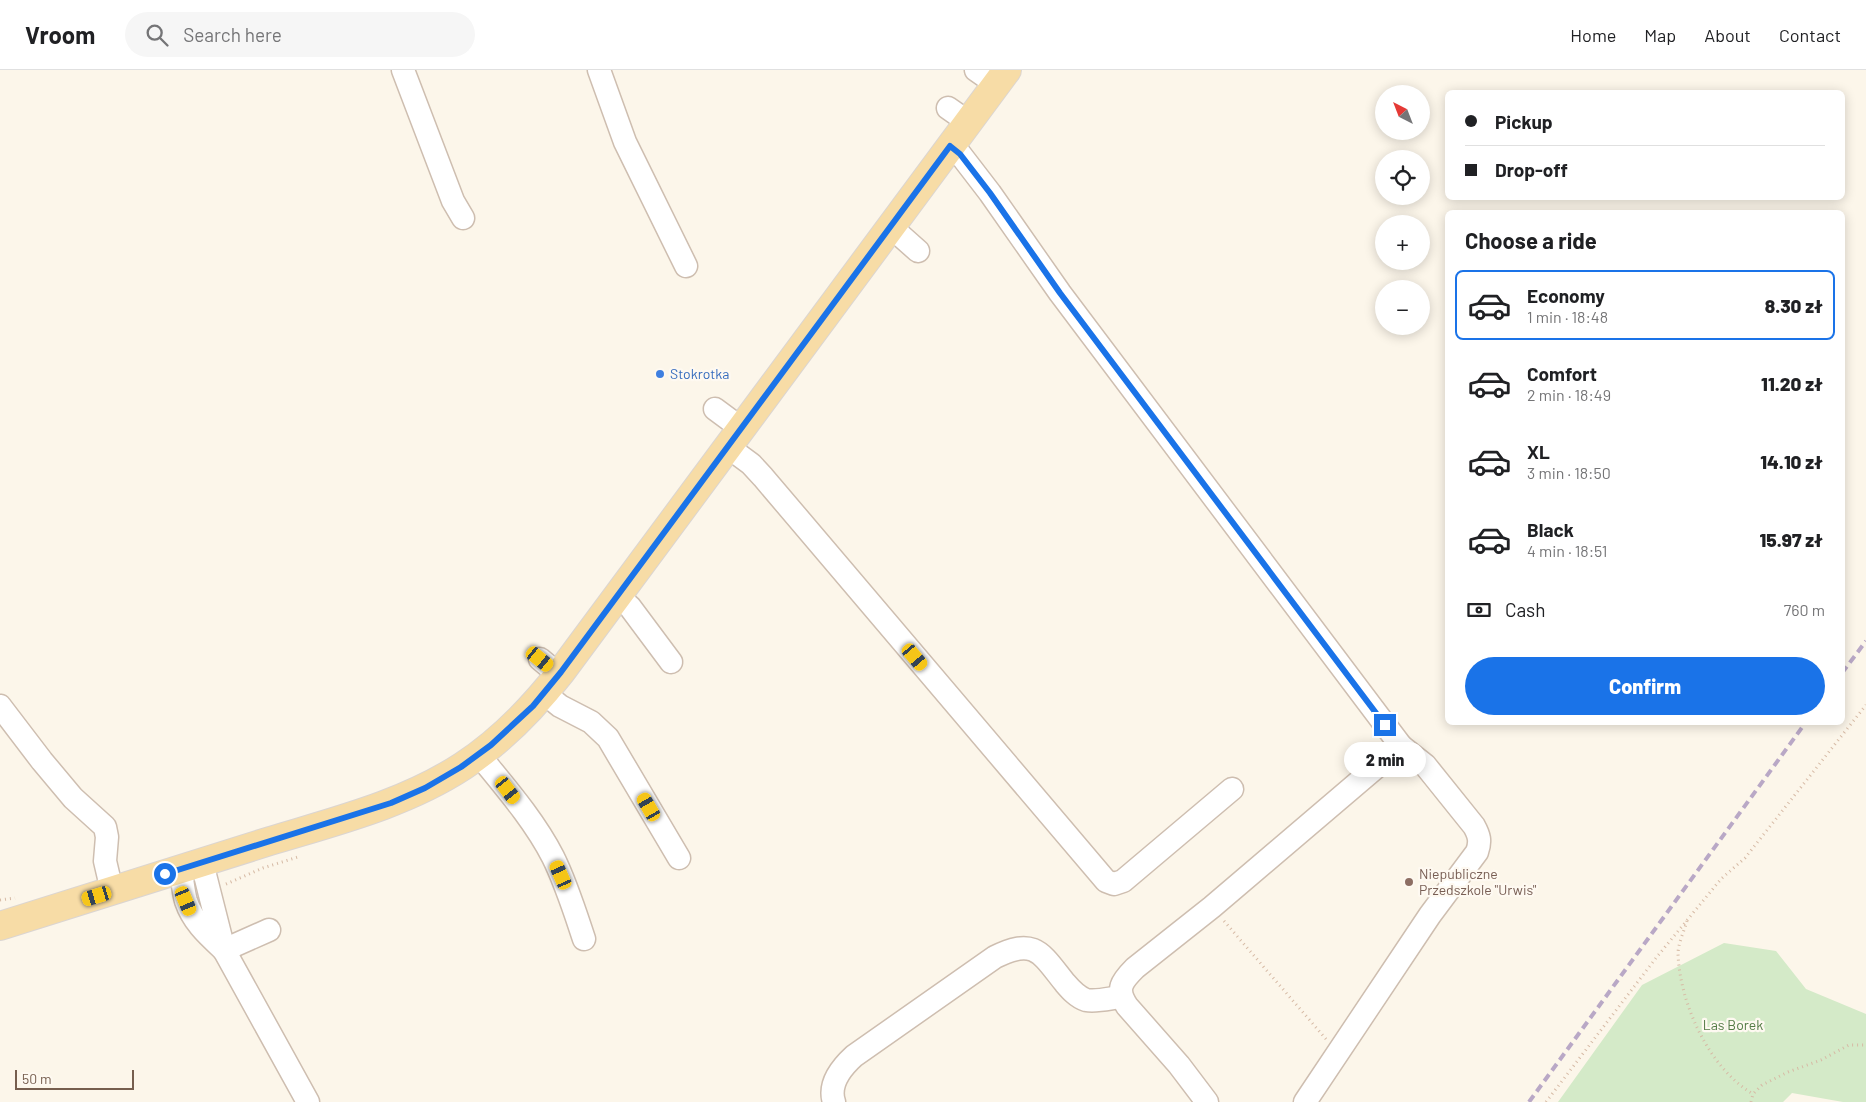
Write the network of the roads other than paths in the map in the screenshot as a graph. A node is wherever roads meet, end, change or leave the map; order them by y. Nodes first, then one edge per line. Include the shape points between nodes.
1 (403, 70) edge
2 (599, 70) edge
3 (993, 75) edge
4 (950, 146) junction
5 (463, 218) dead end
6 (891, 227) junction
7 (918, 251) dead end
8 (686, 266) dead end
9 (715, 409) dead end
10 (735, 438) junction
11 (618, 596) junction
12 (671, 662) dead end
13 (548, 676) junction
14 (0, 706) edge
15 (1401, 746) junction
16 (479, 754) junction
17 (1232, 789) dead end
18 (679, 858) dead end
19 (191, 867) junction
20 (112, 891) junction
21 (0, 926) edge
22 (269, 930) dead end
23 (584, 939) dead end
24 (224, 950) junction
25 (1121, 997) junction
26 (308, 1102) edge
27 (834, 1102) edge
28 (1207, 1102) edge
29 (1305, 1102) edge

1 - 5 street via 453,201
2 - 8 street via 625,142
3 - 4 main road via 958,115
4 - 6 main road
4 - 15 street via 990,193 1060,293
6 - 7 street
6 - 10 main road
9 - 10 street
10 - 11 main road
10 - 17 street via 751,464 1106,881 1114,884 1123,880
11 - 12 street
11 - 13 main road
13 - 16 main road via 512,727
13 - 18 street via 560,706 591,722 608,738
14 - 20 street via 73,798 105,827 105,861
15 - 25 street via 1212,907 1134,968 1124,979
15 - 29 street via 1425,765 1474,826 1480,844
16 - 19 main road via 447,776 402,798
16 - 23 street via 546,844
19 - 20 main road
19 - 24 street via 186,901 201,928
20 - 21 main road
22 - 24 street
24 - 26 street
25 - 27 street via 1088,1000 1078,996 1035,950 1023,947 1009,950 854,1056 842,1068 835,1084
25 - 28 street

